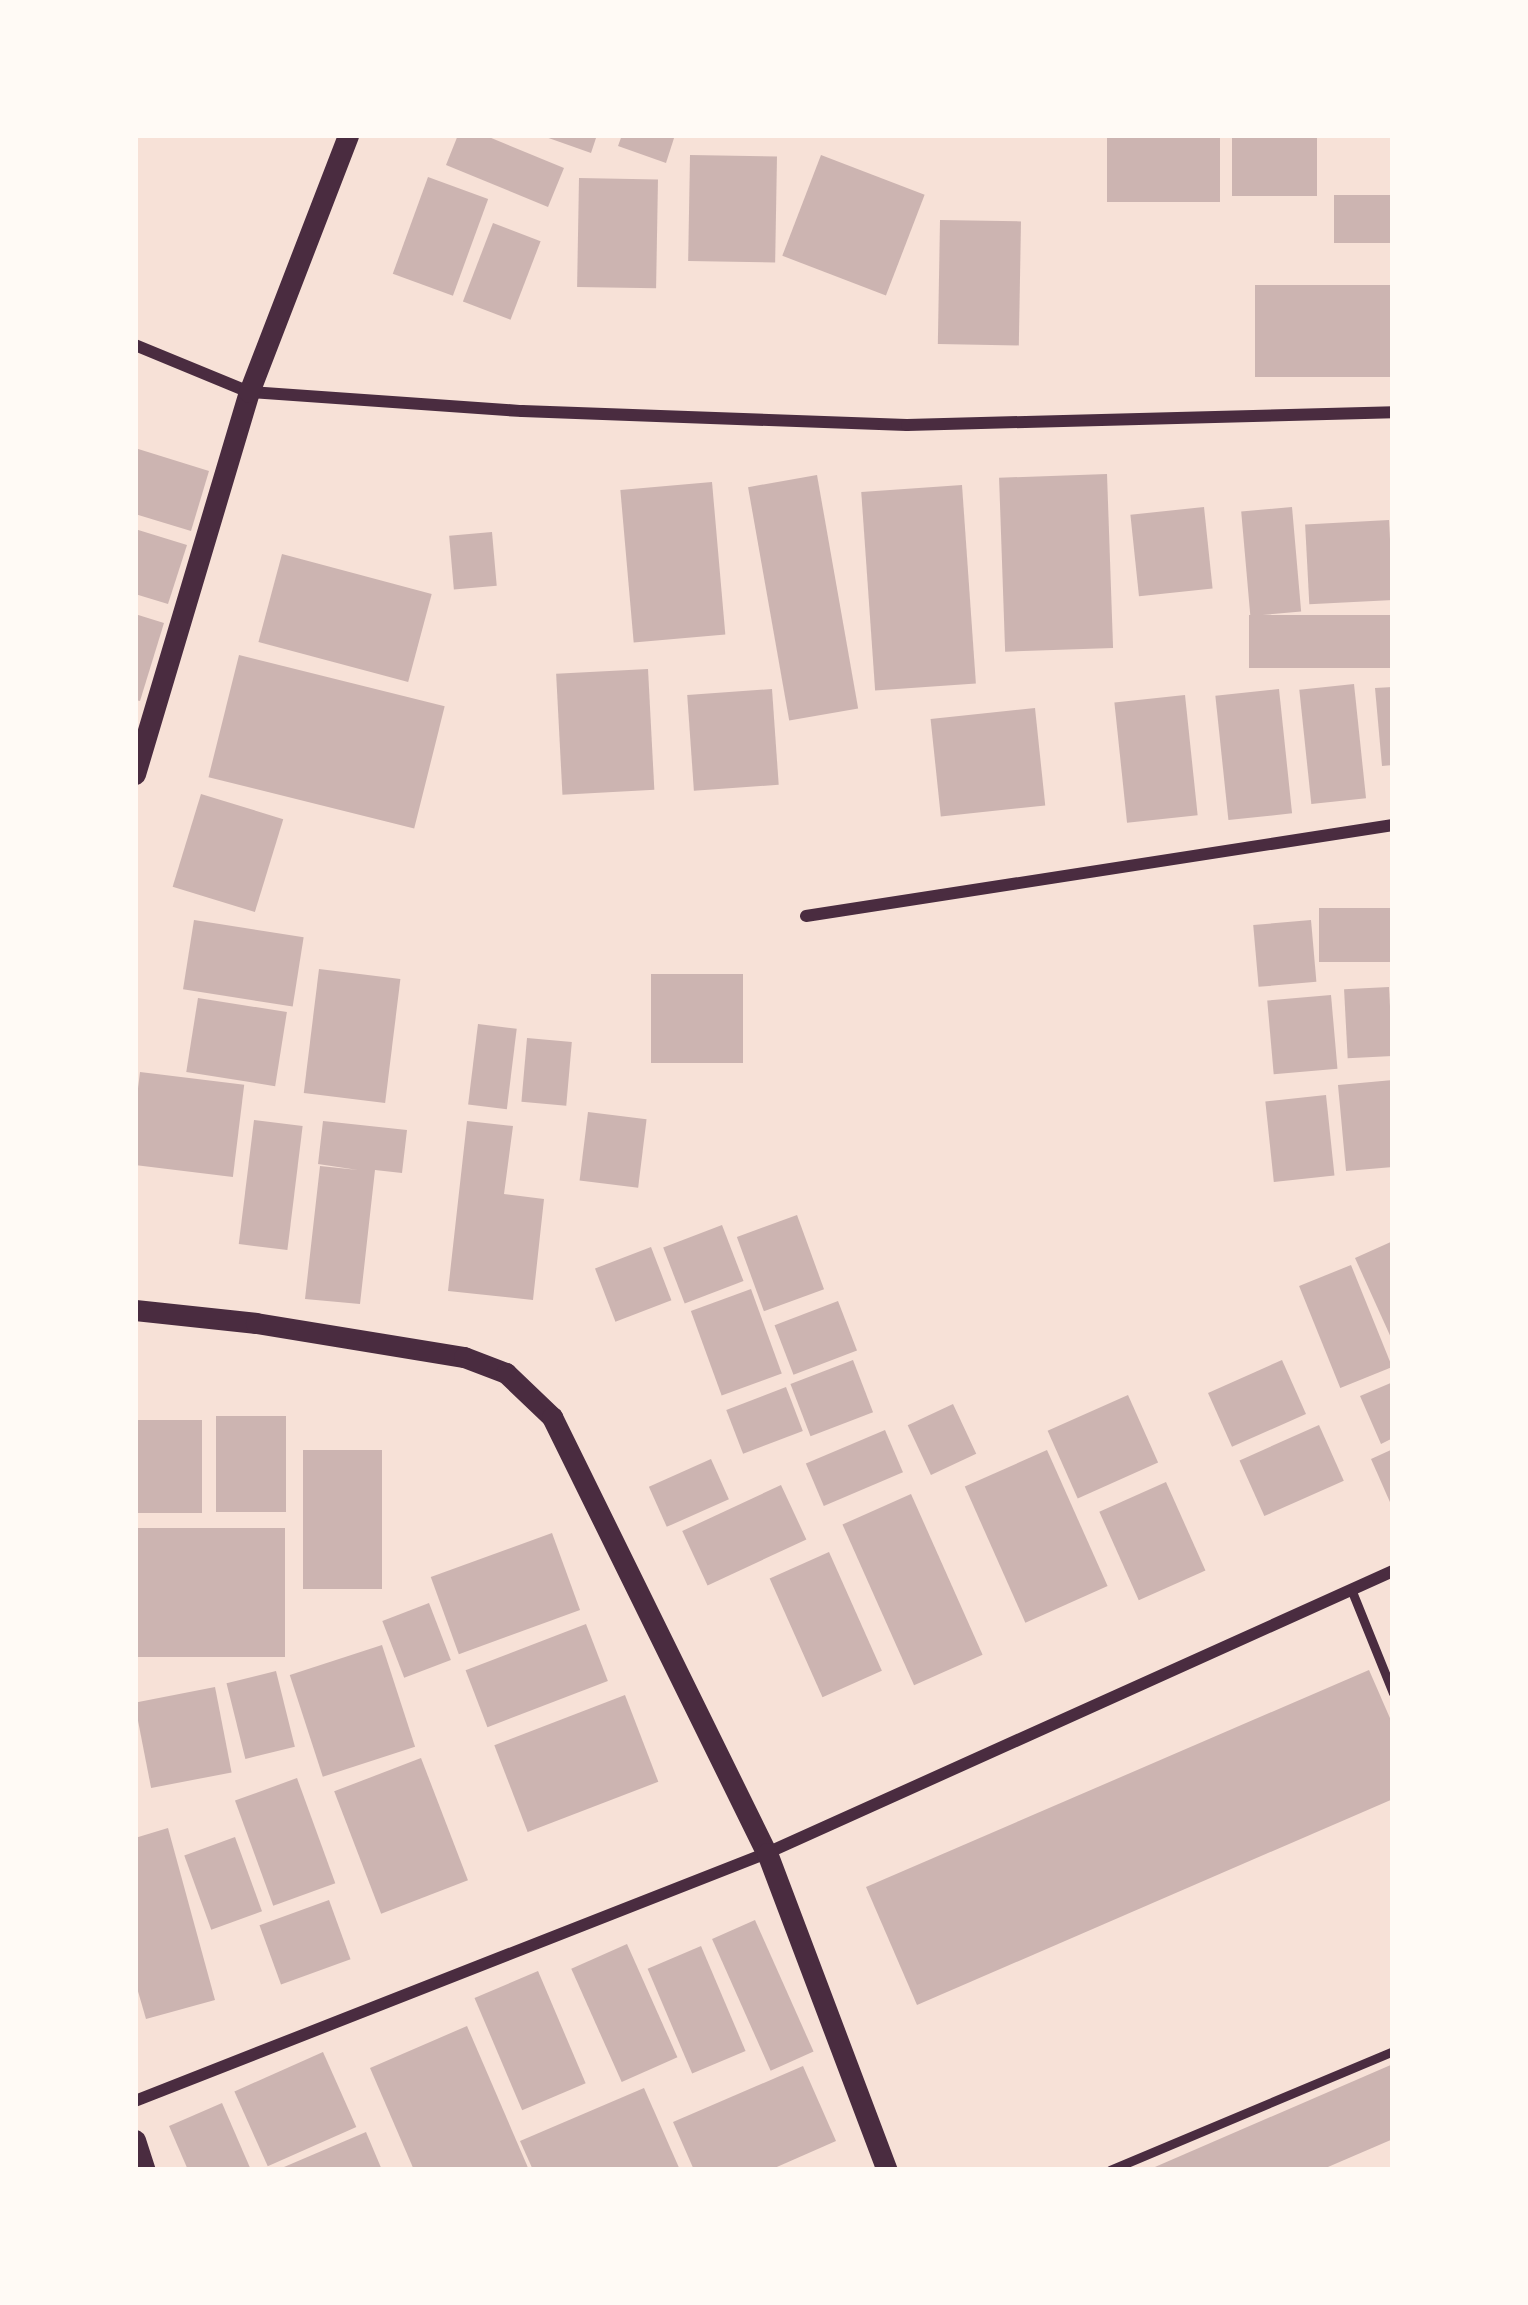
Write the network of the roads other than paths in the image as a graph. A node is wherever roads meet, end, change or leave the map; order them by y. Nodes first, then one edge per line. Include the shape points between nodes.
1 (348, 135) edge
2 (135, 345) edge
3 (249, 392) junction
4 (1393, 412) edge
5 (135, 774) edge
6 (1393, 825) edge
7 (806, 916) dead end
8 (135, 1310) edge
9 (1393, 1571) edge
10 (1352, 1589) junction
11 (1393, 1693) edge
12 (767, 1853) junction
13 (1393, 2051) edge
14 (135, 2101) edge
15 (135, 2140) edge
16 (145, 2170) edge
17 (887, 2170) edge
18 (1110, 2170) edge

1 - 3 street
2 - 3 street
3 - 4 street via 800,424
3 - 5 street
6 - 7 street
8 - 12 street via 464,1357 506,1372 532,1394 552,1417 625,1558
9 - 10 street
10 - 11 lane
10 - 12 street
12 - 14 street
12 - 17 street
13 - 18 lane
15 - 16 street

